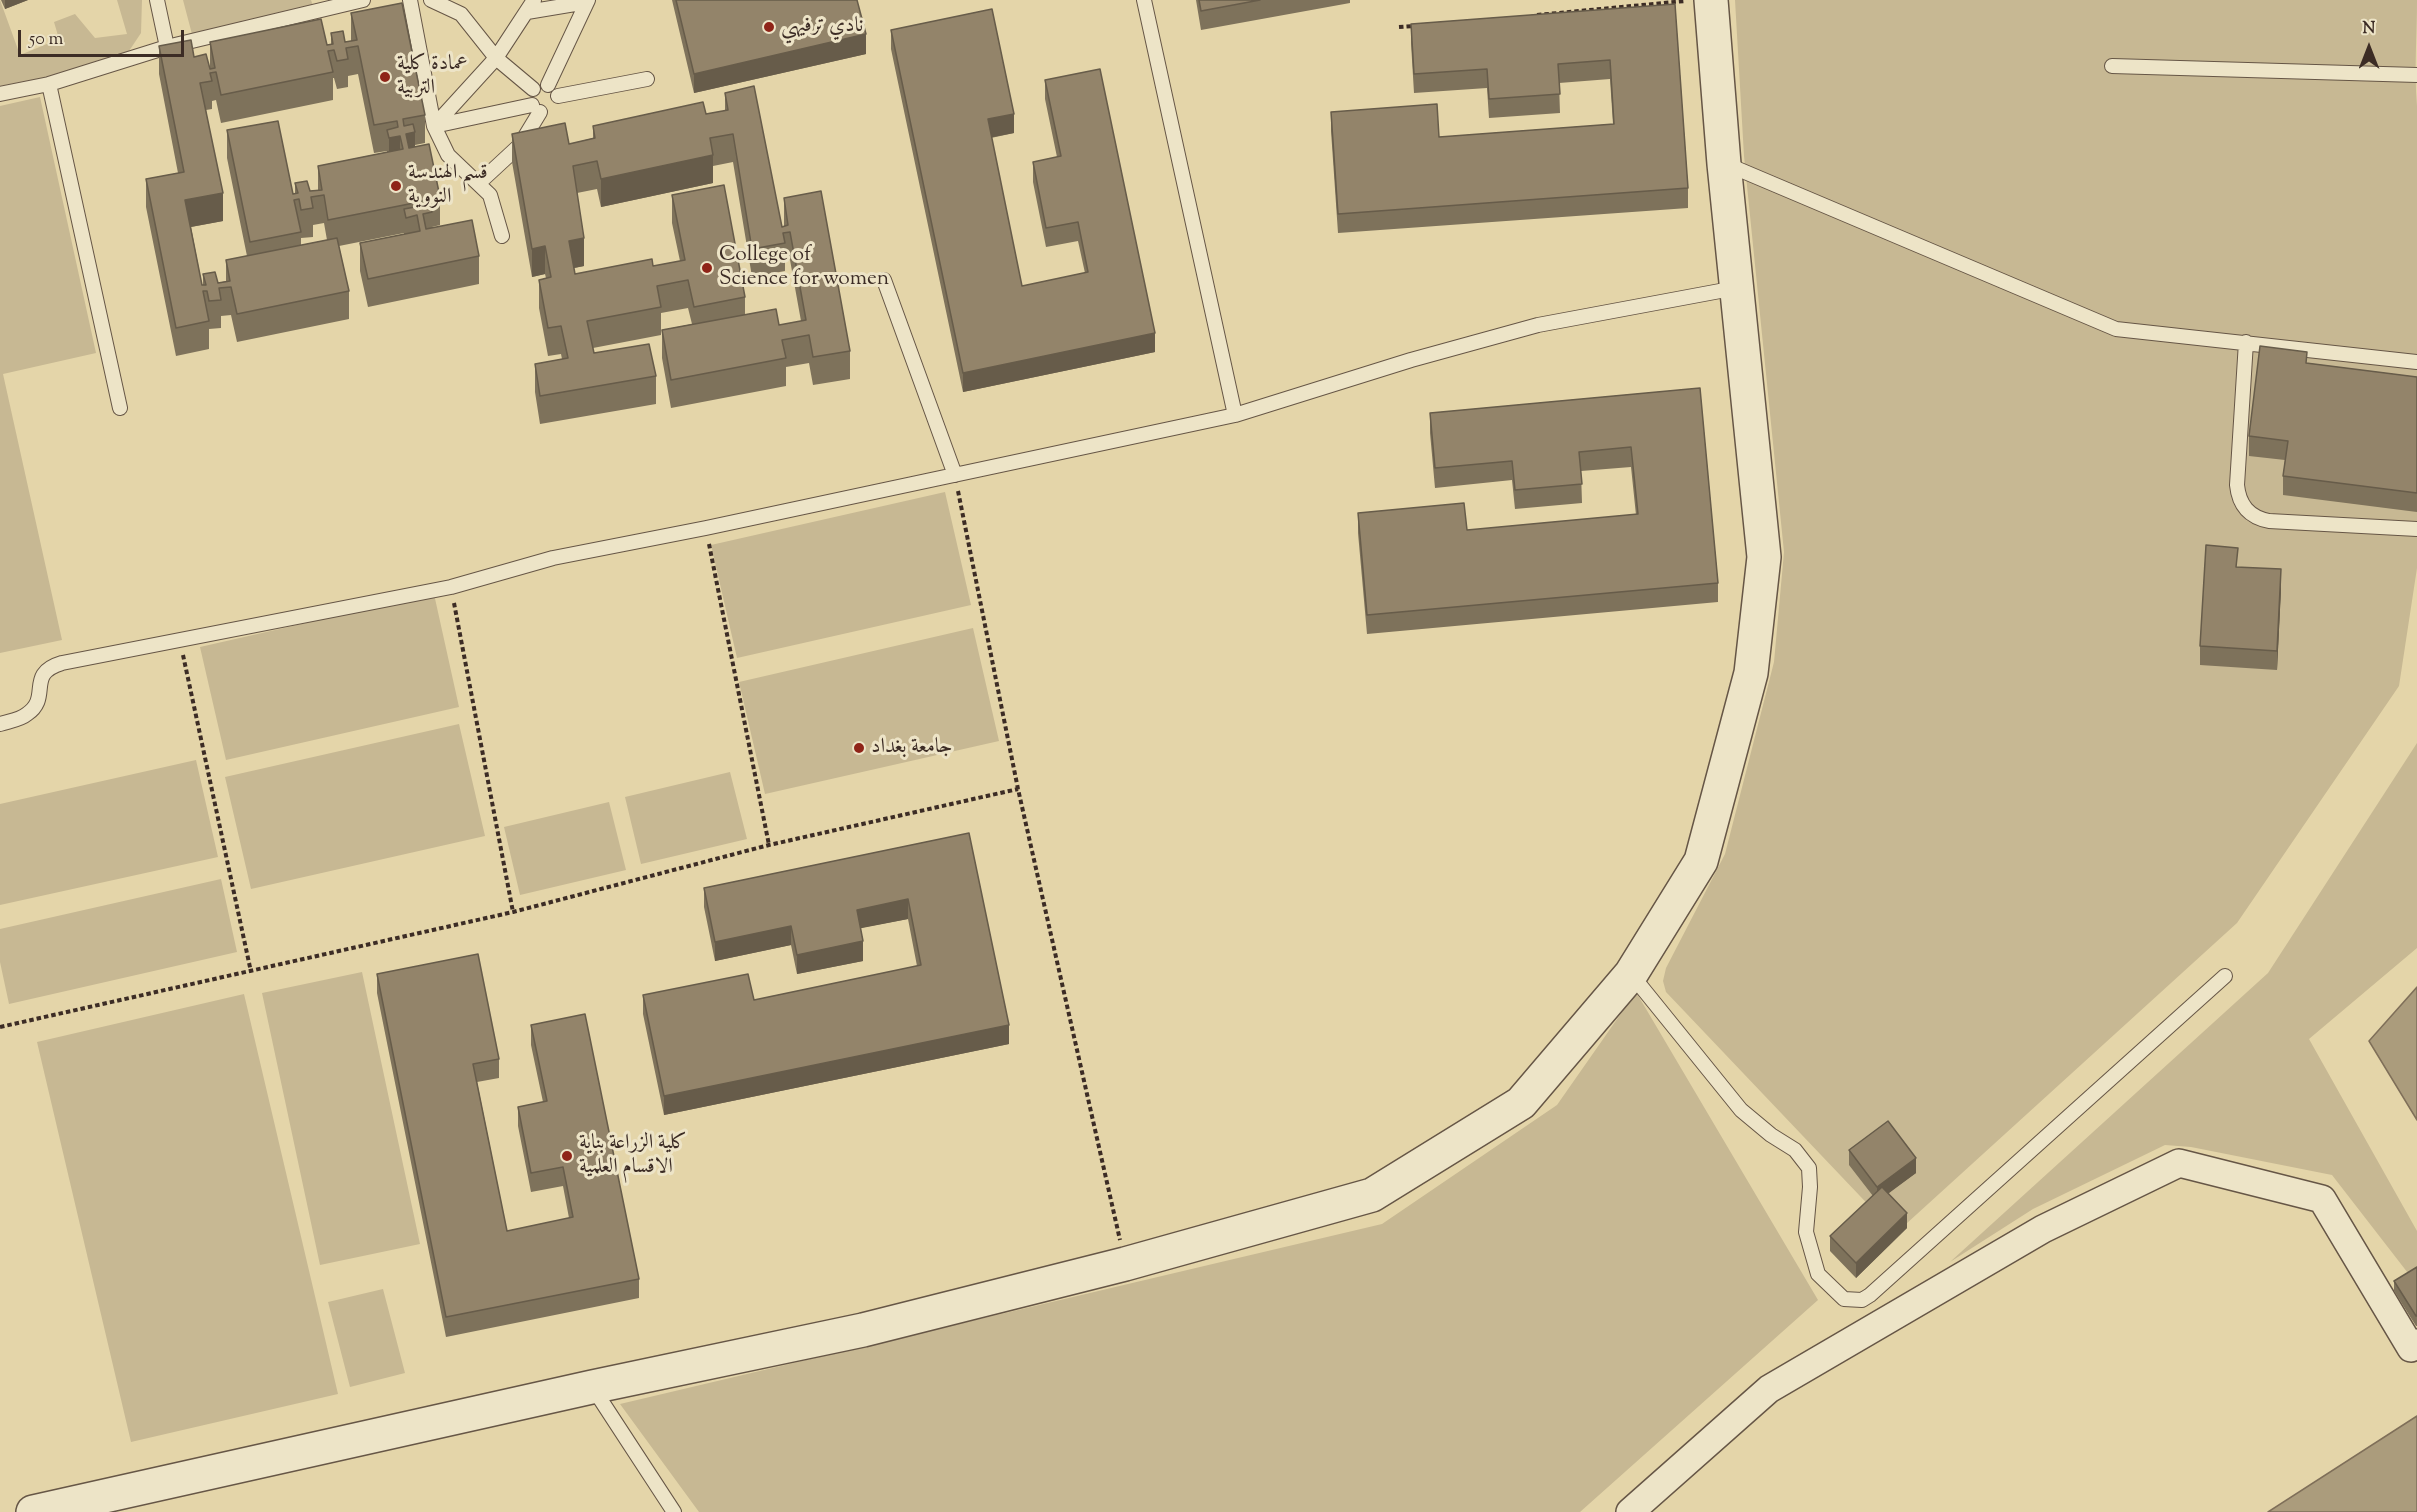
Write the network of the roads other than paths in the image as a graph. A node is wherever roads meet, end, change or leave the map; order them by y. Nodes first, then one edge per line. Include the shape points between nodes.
1 (157, 0) edge
2 (363, 0) edge
3 (410, 0) edge
4 (431, 0) edge
5 (1144, 0) edge
6 (1711, 0) edge
7 (588, 1) edge
8 (531, 6) edge
9 (167, 47) junction
10 (496, 58) junction
11 (2112, 66) dead end
12 (2417, 75) edge
13 (647, 80) dead end
14 (48, 84) junction
15 (548, 85) junction
16 (533, 89) junction
17 (0, 94) edge
18 (558, 96) junction
19 (536, 108) junction
20 (434, 126) junction
21 (1724, 164) junction
22 (480, 182) junction
23 (502, 236) dead end
24 (884, 280) dead end
25 (1736, 288) junction
26 (2246, 342) junction
27 (2417, 362) edge
28 (120, 408) dead end
29 (1235, 415) junction
30 (955, 475) junction
31 (2417, 529) edge
32 (0, 724) edge
33 (1631, 974) junction
34 (2225, 976) dead end
35 (2417, 1343) edge
36 (592, 1387) junction
37 (33, 1512) edge
38 (674, 1512) edge
39 (1630, 1512) edge

1 - 9 lane
2 - 9 lane
3 - 20 lane
4 - 10 lane via 461,14
5 - 29 lane
6 - 21 street
7 - 8 lane
7 - 15 lane
8 - 10 lane
9 - 14 lane
10 - 16 lane
10 - 20 lane
11 - 12 lane
13 - 18 lane
14 - 17 lane
14 - 28 lane
15 - 16 lane
15 - 18 lane
16 - 19 lane via 530,97
18 - 19 lane via 549,111
19 - 20 lane
19 - 22 lane via 520,146
20 - 22 lane via 448,155
21 - 25 street
21 - 26 lane via 2116,329
22 - 23 lane via 490,195
24 - 30 lane
25 - 29 lane via 1538,325
25 - 33 street via 1764,557 1751,673 1701,861
26 - 27 lane
26 - 31 lane via 2237,485 2238,495 2249,513 2269,521
29 - 30 lane
30 - 32 lane via 553,558 450,587 48,668 41,677 37,705 27,715
33 - 34 lane via 1741,1110 1795,1150 1809,1168 1809,1251 1818,1274 1837,1295 1853,1301 1870,1295
33 - 36 street via 1521,1103 1372,1196 863,1330
35 - 39 street via 2411,1348 2322,1199 2179,1163 2043,1229 1769,1389
36 - 37 street
36 - 38 lane

